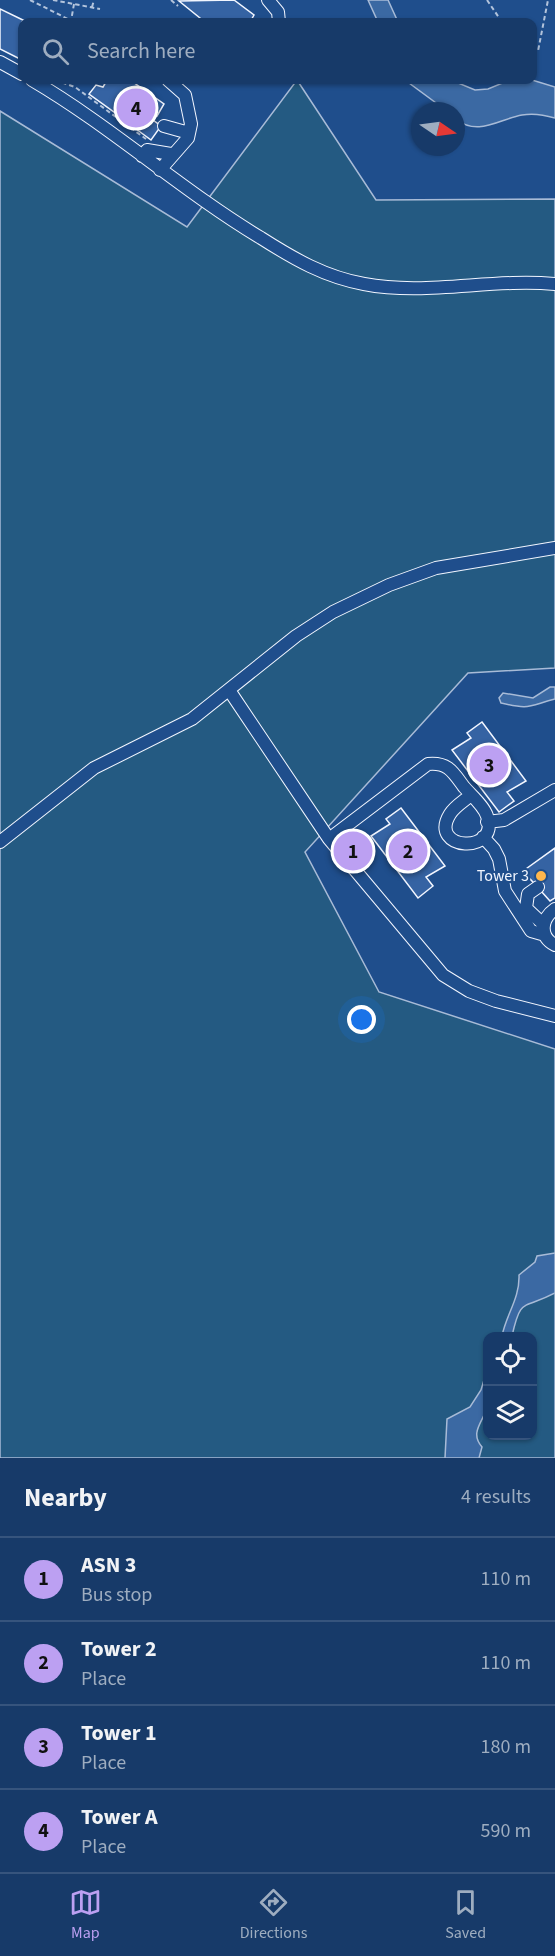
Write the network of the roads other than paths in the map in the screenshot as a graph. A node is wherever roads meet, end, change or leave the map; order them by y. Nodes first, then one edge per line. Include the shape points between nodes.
1 (268, 0) edge
2 (279, 18) edge
3 (0, 62) edge
4 (18, 72) edge
5 (38, 84) edge
6 (172, 84) edge
7 (164, 126) dead end
8 (189, 133) junction
9 (171, 154) junction
10 (142, 156) junction
11 (160, 170) junction
12 (555, 284) edge
13 (555, 548) edge
14 (229, 690) junction
15 (555, 790) edge
16 (471, 795) junction
17 (487, 822) junction
18 (483, 837) junction
19 (328, 839) junction
20 (0, 842) edge
21 (538, 887) dead end
22 (555, 909) edge
23 (544, 929) junction
24 (555, 945) edge
25 (555, 1016) edge

1 - 2 street
3 - 4 street
5 - 10 street
6 - 8 street via 184,95 191,124
7 - 8 street
8 - 9 street via 181,147
9 - 10 street via 152,149
9 - 11 street
10 - 11 street
11 - 12 street via 295,259 341,279 384,287
13 - 14 street via 436,568 389,585 333,612 296,636
14 - 19 street
14 - 20 street via 192,719 94,768
15 - 17 street via 504,820
16 - 17 street
16 - 18 street via 449,815 448,833 463,845 474,844
16 - 19 street via 444,764 428,764
17 - 18 street
18 - 23 street via 499,859 505,891 531,931
19 - 25 street via 443,975 496,1001
21 - 23 street via 528,894 526,908
22 - 23 street via 547,915
23 - 24 street

